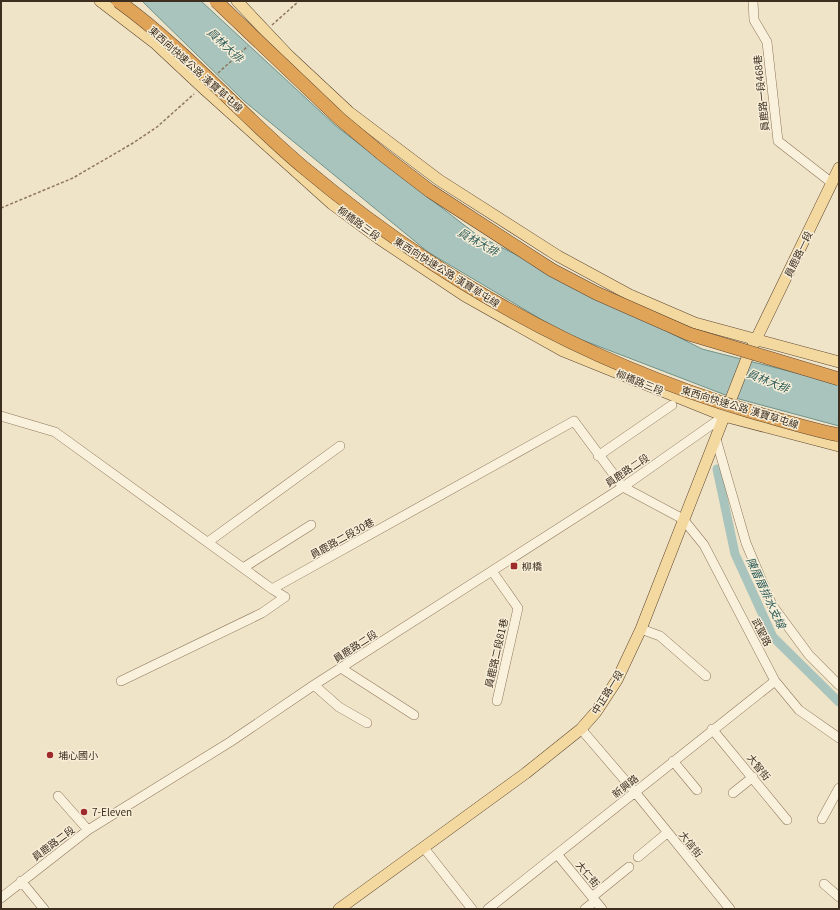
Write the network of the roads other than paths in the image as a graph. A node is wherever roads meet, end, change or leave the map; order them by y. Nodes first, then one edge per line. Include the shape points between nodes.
1 (100, 1) edge
2 (118, 1) edge
3 (216, 1) edge
4 (237, 1) edge
5 (753, 1) edge
6 (839, 168) edge
7 (832, 183) junction
8 (756, 339) junction
9 (748, 358) joint
10 (839, 362) edge
11 (839, 379) edge
12 (672, 405) dead end
13 (1, 416) edge
14 (724, 416) junction
15 (839, 435) edge
16 (716, 439) junction
17 (340, 446) dead end
18 (839, 446) edge
19 (598, 456) junction
20 (623, 487) junction
21 (683, 519) junction
22 (311, 526) dead end
23 (208, 542) junction
24 (243, 568) junction
25 (492, 570) junction
26 (272, 589) junction
27 (641, 629) junction
28 (341, 668) junction
29 (706, 676) dead end
30 (121, 681) dead end
31 (775, 681) junction
32 (314, 685) junction
33 (839, 685) edge
34 (497, 701) dead end
35 (414, 715) dead end
36 (367, 723) dead end
37 (712, 728) junction
38 (580, 729) junction
39 (839, 738) edge
40 (673, 761) junction
41 (753, 777) junction
42 (839, 788) edge
43 (697, 790) dead end
44 (636, 792) junction
45 (733, 793) dead end
46 (58, 796) dead end
47 (822, 819) dead end
48 (787, 820) dead end
49 (88, 830) junction
50 (667, 833) junction
51 (424, 848) junction
52 (557, 854) junction
53 (638, 857) dead end
54 (629, 867) dead end
55 (22, 881) junction
56 (824, 884) dead end
57 (1, 898) edge
58 (594, 898) junction
59 (839, 898) edge
60 (44, 909) edge
61 (339, 909) edge
62 (472, 909) edge
63 (488, 909) edge
64 (585, 909) edge
65 (602, 909) edge
66 (730, 909) edge

1 - 14 main road, 柳橋路三段 via 156,44 332,204 465,296 563,350
2 - 15 highway, 東西向快速公路 漢寶草屯線, bridge via 162,37 300,165 335,194 385,232 468,287 564,339 663,382 720,402
3 - 11 highway, bridge via 340,119 383,155 430,191 552,270 596,293 689,334
4 - 8 main road via 289,56 349,112 439,180 558,256 630,295 695,322
5 - 7 street, 員鹿路一段468巷 via 754,20 767,42 778,141
6 - 7 main road, 員鹿路一段
7 - 8 main road, 員鹿路一段
8 - 9 main road, 員鹿路一段
8 - 10 main road
9 - 14 main road, 中正路一段
12 - 19 street
13 - 23 street via 55,432
14 - 16 main road, 中正路一段
14 - 18 main road, 柳橋路三段
14 - 20 street, 員鹿路二段
16 - 21 main road, 中正路一段
16 - 33 street via 746,543 772,605 809,655
17 - 23 street
19 - 20 street, 員鹿路二段30巷
19 - 26 street, 員鹿路二段30巷 via 574,421
20 - 21 street, 員鹿路二段30巷
20 - 25 street, 員鹿路二段
21 - 27 main road, 中正路一段
21 - 31 street, 武聖路 via 704,545
22 - 24 street
23 - 24 street
24 - 26 street
25 - 28 street, 員鹿路二段
25 - 34 street, 員鹿路二段81巷 via 518,608
26 - 30 street via 285,597 262,613
27 - 29 street via 660,636
27 - 38 main road, 中正路一段 via 617,680 596,712
28 - 32 street, 員鹿路二段
28 - 35 street
31 - 37 street, 新興路
31 - 39 street, 武聖路 via 799,710
32 - 36 street via 339,707
32 - 49 street, 員鹿路二段 via 230,742
37 - 40 street, 新興路
37 - 41 street, 大智街
38 - 44 street, 大信街
38 - 51 main road, 中正路一段 via 526,773
40 - 43 street
40 - 44 street, 新興路
41 - 45 street
41 - 48 street, 大智街
42 - 47 street
44 - 50 street, 大信街
44 - 52 street, 新興路
46 - 49 street
49 - 55 street, 員鹿路二段
50 - 53 street
50 - 66 street, 大信街
51 - 61 main road, 中正路一段
51 - 62 street
52 - 58 street, 大仁街
52 - 63 street, 新興路
54 - 58 street
55 - 57 street, 員鹿路二段
55 - 60 street
56 - 59 street
58 - 64 street
58 - 65 street, 大仁街

